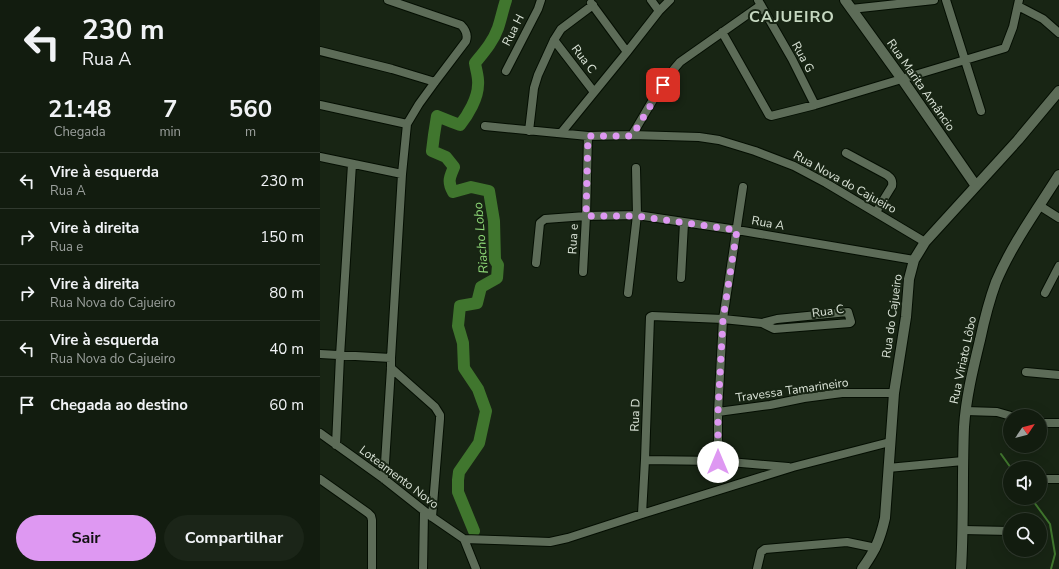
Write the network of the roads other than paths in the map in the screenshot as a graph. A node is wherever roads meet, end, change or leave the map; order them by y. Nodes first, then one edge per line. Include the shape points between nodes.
1 (388, 0) edge
2 (541, 0) edge
3 (651, 0) edge
4 (670, 0) edge
5 (844, 0) edge
6 (934, 0) edge
7 (946, 0) edge
8 (759, 1) edge
9 (1019, 3) edge
10 (851, 9) junction
11 (659, 11) junction
12 (722, 32) junction
13 (1059, 33) edge
14 (554, 40) junction
15 (320, 51) edge
16 (627, 52) junction
17 (965, 60) junction
18 (506, 71) dead end
19 (902, 78) junction
20 (434, 82) junction
21 (1059, 91) edge
22 (594, 92) junction
23 (815, 104) junction
24 (320, 105) edge
25 (981, 111) dead end
26 (407, 124) junction
27 (485, 126) dead end
28 (529, 131) junction
29 (561, 133) junction
30 (588, 136) junction
31 (632, 136) junction
32 (846, 153) dead end
33 (320, 157) edge
34 (352, 164) junction
35 (636, 168) dead end
36 (402, 174) junction
37 (1059, 175) edge
38 (976, 186) junction
39 (743, 187) dead end
40 (1040, 206) junction
41 (876, 212) junction
42 (586, 216) junction
43 (637, 216) junction
44 (1059, 218) edge
45 (684, 222) junction
46 (737, 230) junction
47 (926, 242) junction
48 (914, 260) junction
49 (536, 263) dead end
50 (1059, 269) edge
51 (584, 272) dead end
52 (681, 278) dead end
53 (628, 292) dead end
54 (1045, 293) dead end
55 (801, 316) junction
56 (650, 317) joint
57 (723, 319) junction
58 (762, 323) junction
59 (801, 327) junction
60 (320, 354) edge
61 (340, 356) junction
62 (391, 358) junction
63 (391, 368) junction
64 (1026, 372) dead end
65 (1059, 375) edge
66 (894, 393) junction
67 (966, 411) junction
68 (718, 412) junction
69 (1003, 414) edge
70 (1047, 423) edge
71 (1059, 423) edge
72 (320, 433) edge
73 (890, 442) junction
74 (336, 445) junction
75 (645, 460) junction
76 (963, 460) junction
77 (718, 462) junction
78 (793, 467) junction
79 (888, 468) junction
80 (320, 479) edge
81 (384, 479) junction
82 (1047, 479) edge
83 (1059, 479) edge
84 (424, 511) junction
85 (642, 514) junction
86 (432, 517) junction
87 (963, 530) junction
88 (1003, 531) edge
89 (464, 539) junction
90 (876, 548) junction
91 (372, 569) edge
92 (423, 569) edge
93 (476, 569) edge
94 (757, 569) edge
95 (862, 569) edge
96 (961, 569) edge

1 - 20 street via 461,25 466,32 466,41
2 - 18 street, Rua H
3 - 11 street
4 - 11 street
5 - 10 street, Rua Marita Amâncio
6 - 10 street
7 - 17 street
8 - 12 street
8 - 23 street, Rua G
9 - 13 street
9 - 17 street via 1005,48
10 - 19 street, Rua Marita Amâncio
11 - 16 street
12 - 23 street via 770,116
12 - 31 street via 680,62 672,71
14 - 16 street via 561,29 592,4
14 - 22 street, Rua C
14 - 28 street via 534,88
15 - 20 street
16 - 22 street
17 - 19 street
17 - 25 street
19 - 23 street
19 - 38 street, Rua Marita Amâncio
20 - 26 street
21 - 38 street, Rua do Cajueiro
22 - 29 street
24 - 26 street
26 - 36 street
27 - 28 street, Rua Nova do Cajueiro
28 - 29 street, Rua Nova do Cajueiro
29 - 30 street, Rua Nova do Cajueiro
30 - 31 street, Rua Nova do Cajueiro
30 - 42 street, Rua e
31 - 41 street, Rua Nova do Cajueiro via 699,137 755,151 794,166
32 - 41 street via 891,178 892,186
33 - 34 street
34 - 36 street
34 - 61 street
35 - 43 street
36 - 62 street
37 - 40 street, Rua Viriato Lôbo
38 - 47 street, Rua do Cajueiro
39 - 46 street
40 - 44 street
40 - 67 street, Rua Viriato Lôbo via 1008,258 992,294 973,366
41 - 47 street, Rua Nova do Cajueiro
42 - 43 street, Rua A
42 - 49 street, Rua A via 545,219 540,223
42 - 51 street, Rua e
43 - 45 street, Rua A
43 - 53 street
45 - 46 street, Rua A
45 - 52 street
46 - 48 street, Rua A
46 - 57 street
47 - 48 street, Rua do Cajueiro
48 - 66 street, Rua do Cajueiro via 909,279
50 - 54 street
55 - 58 street, Rua C
55 - 59 street
55 - 59 street, Rua C via 848,312 851,322
56 - 57 street, Rua C
56 - 75 street, Rua D
57 - 58 street, Rua C
57 - 68 street
58 - 59 street, Rua C via 774,329
60 - 61 street
61 - 62 street
61 - 74 street
62 - 63 street
63 - 81 street
63 - 86 street via 432,404 440,415
64 - 65 street
66 - 68 street, Travessa Tamarineiro via 842,393
66 - 73 street, Rua do Cajueiro
67 - 69 street
67 - 76 street, Rua Viriato Lôbo
68 - 77 street
70 - 71 street
72 - 74 street, Loteamento Novo
73 - 78 street
73 - 79 street, Rua do Cajueiro
74 - 81 street, Loteamento Novo
75 - 77 street
75 - 85 street, Rua D
76 - 79 street
76 - 87 street, Rua Viriato Lôbo
77 - 78 street
78 - 85 street
79 - 90 street, Rua do Cajueiro via 885,518
80 - 91 street via 371,516
81 - 84 street, Loteamento Novo
82 - 83 street
84 - 86 street, Loteamento Novo
84 - 92 street
85 - 89 street via 554,541
86 - 89 street, Loteamento Novo
87 - 88 street
87 - 96 street, Rua Viriato Lôbo
89 - 93 street
90 - 94 street via 847,542 765,549 761,552
90 - 95 street, Rua do Cajueiro

